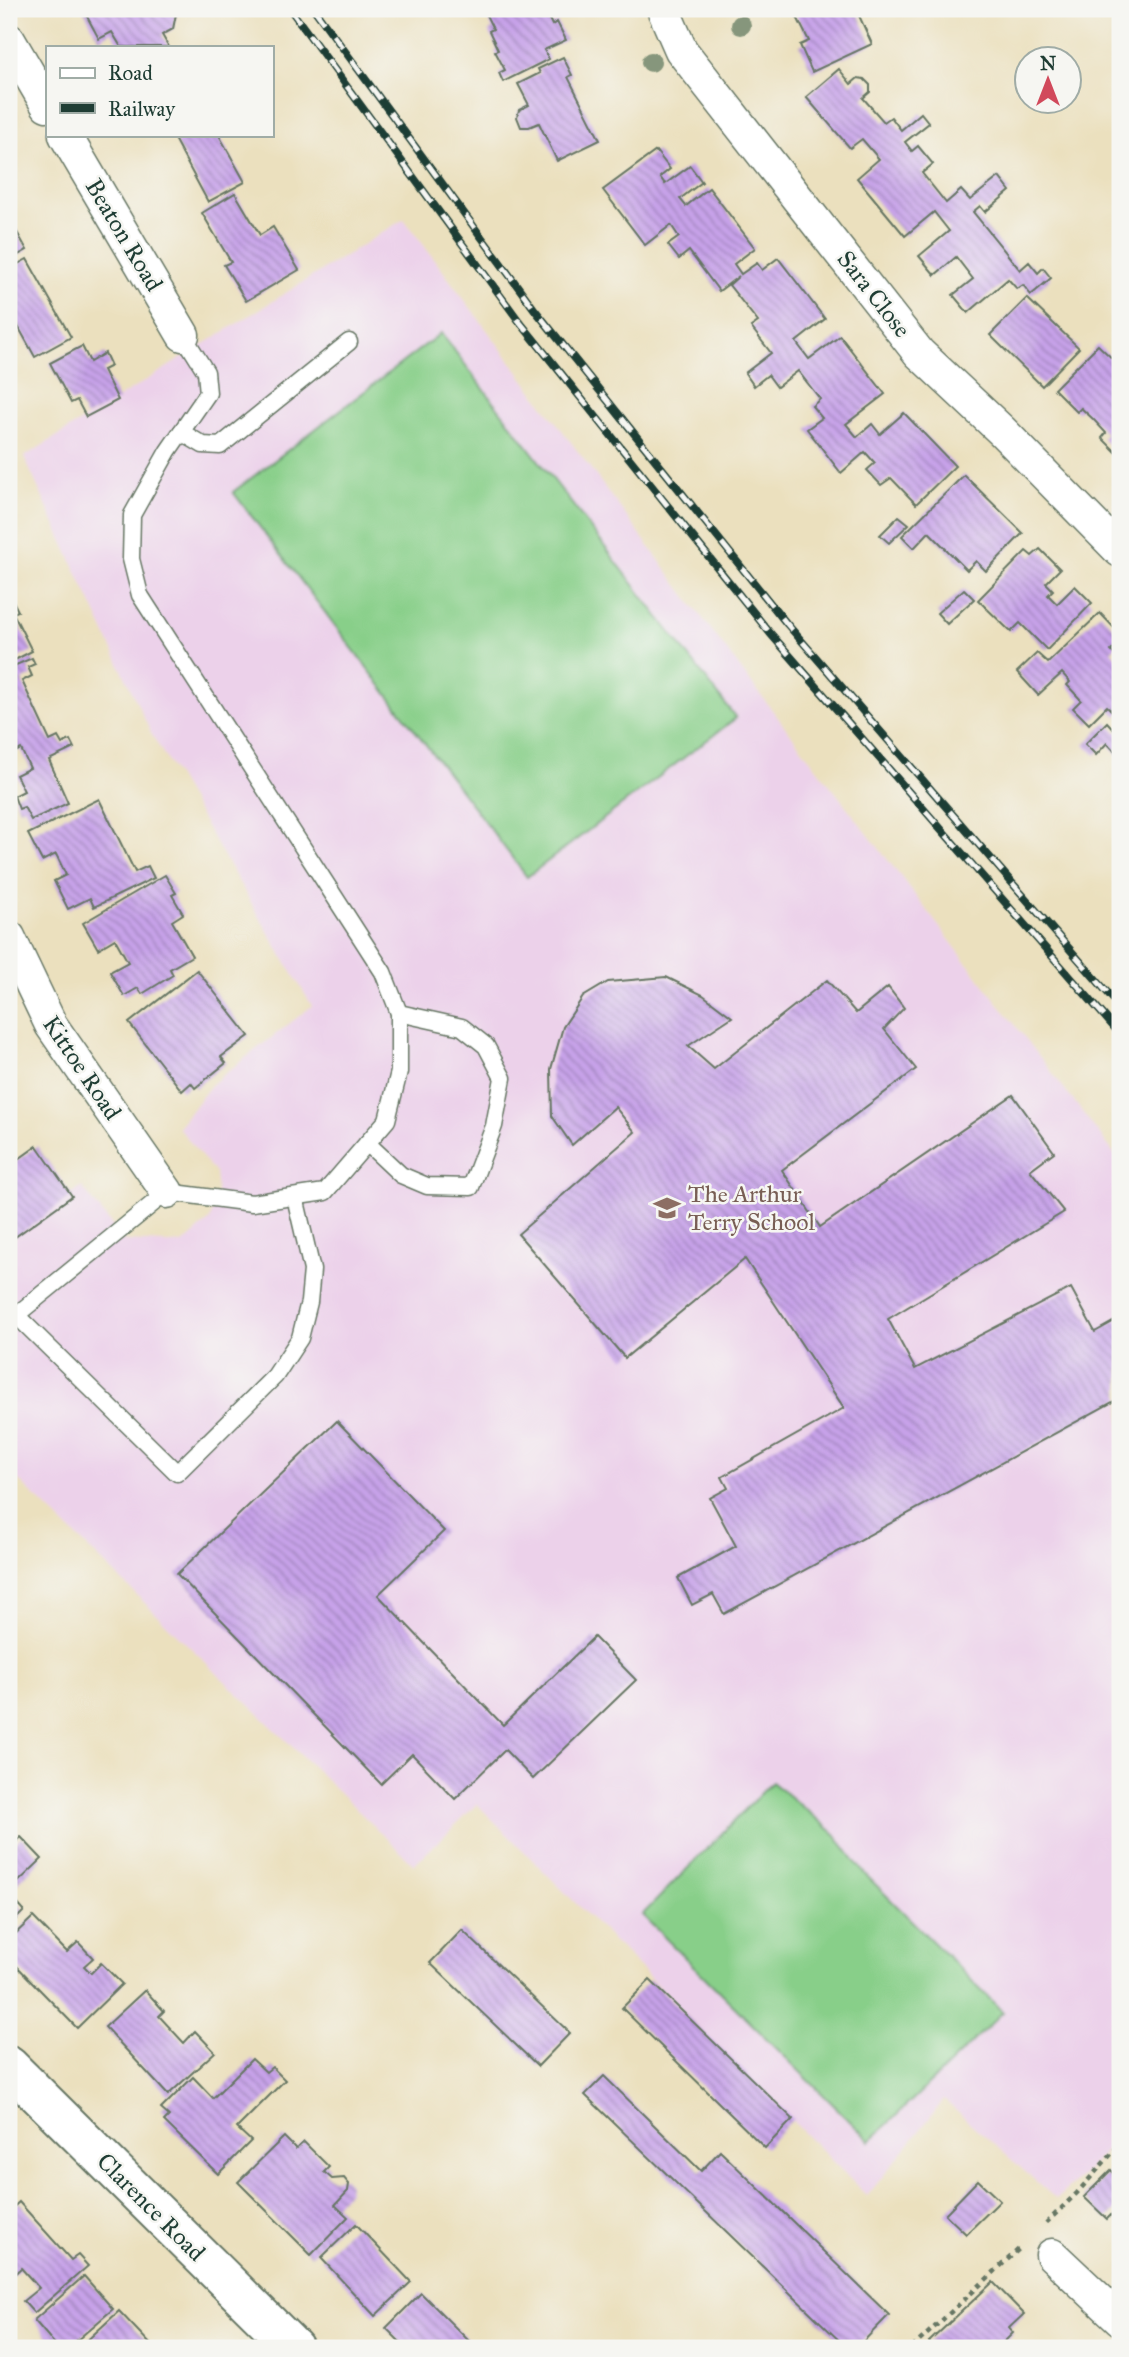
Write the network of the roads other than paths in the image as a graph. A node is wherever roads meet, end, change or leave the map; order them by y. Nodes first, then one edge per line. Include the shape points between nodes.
1 (663, 9) edge
2 (9, 40) edge
3 (46, 103) edge
4 (66, 136) edge
5 (183, 335) joint
6 (349, 342) dead end
7 (181, 432) junction
8 (1120, 551) edge
9 (9, 937) edge
10 (399, 1013) junction
11 (367, 1143) junction
12 (167, 1192) junction
13 (295, 1197) junction
14 (12, 1318) edge
15 (9, 2066) edge
16 (1052, 2255) dead end
17 (1120, 2319) edge
18 (294, 2348) edge

1 - 8 street, Sara Close via 681,50 919,353
2 - 3 street
4 - 5 street, Beaton Road
5 - 7 lane via 206,372 208,393
6 - 7 lane via 220,446 203,446
7 - 10 lane via 132,515 131,559 140,595 383,972
9 - 12 street, Kittoe Road via 51,1025
10 - 11 lane via 399,1072 387,1120
10 - 11 lane via 462,1027 486,1046 503,1078 494,1126 471,1187 427,1186 401,1175
11 - 13 lane via 325,1192
12 - 13 lane via 252,1203
12 - 14 lane
13 - 14 lane via 312,1270 300,1338 275,1376 177,1474
15 - 18 street, Clarence Road
16 - 17 street

